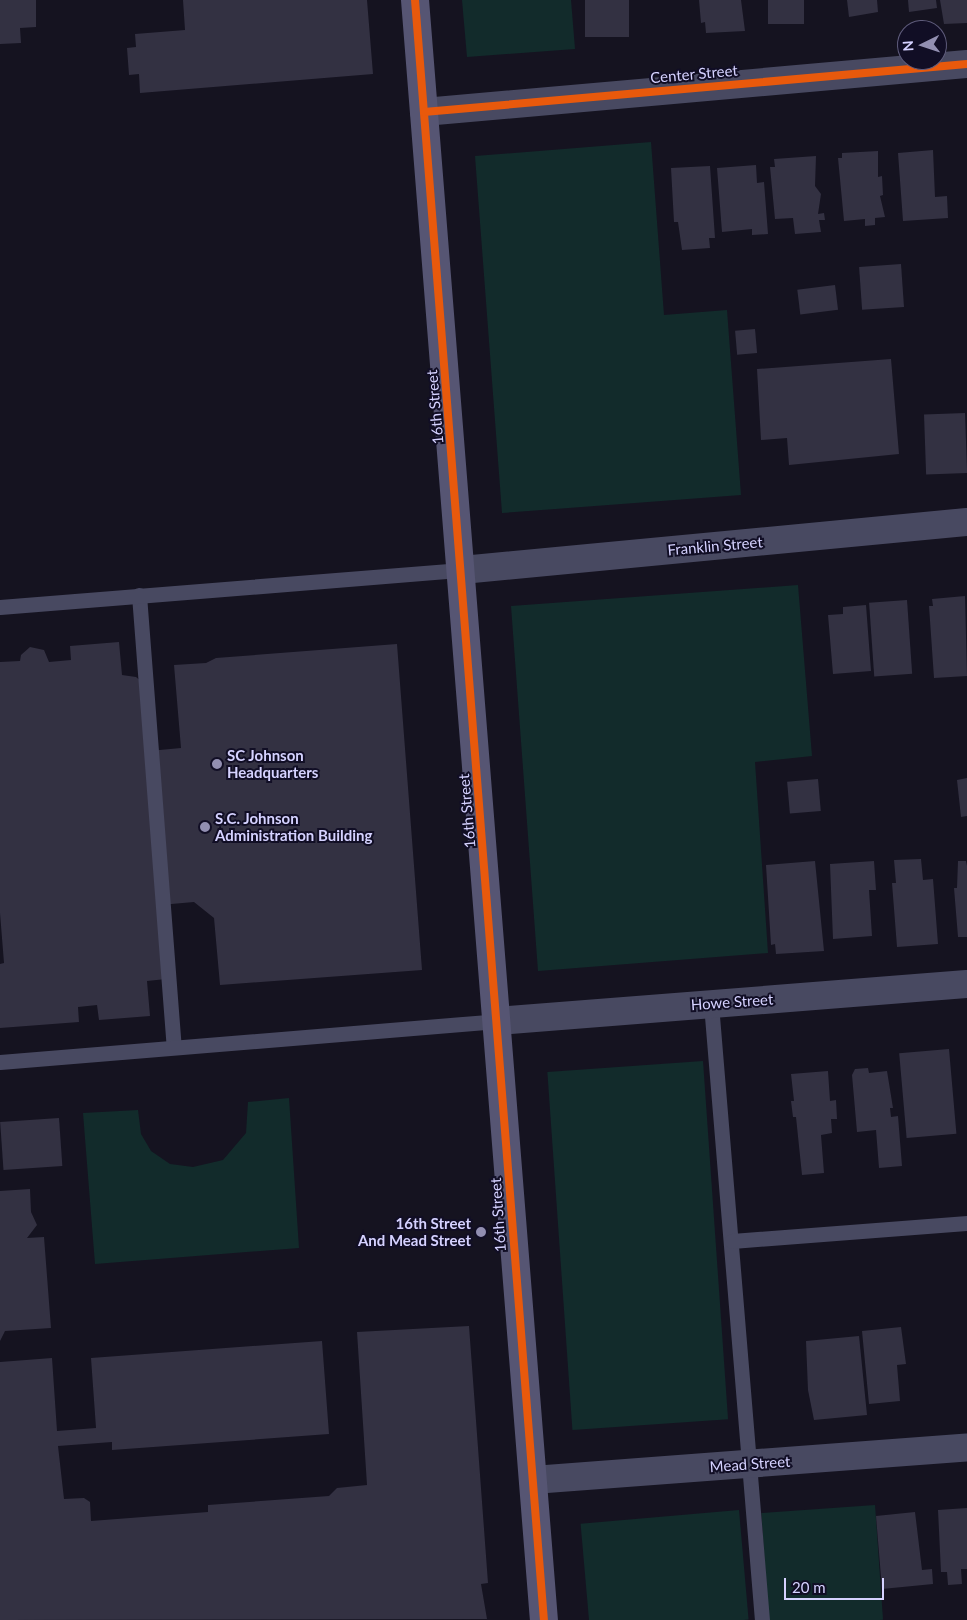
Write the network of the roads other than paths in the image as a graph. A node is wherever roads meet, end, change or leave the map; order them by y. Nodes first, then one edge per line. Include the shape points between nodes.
1 (415, 0) edge
2 (967, 64) edge
3 (424, 112) junction
4 (967, 522) edge
5 (462, 570) junction
6 (139, 594) junction
7 (0, 606) edge
8 (967, 984) edge
9 (711, 1004) junction
10 (497, 1021) junction
11 (174, 1047) junction
12 (0, 1062) edge
13 (967, 1223) edge
14 (732, 1241) junction
15 (967, 1447) edge
16 (751, 1464) junction
17 (533, 1480) junction
18 (544, 1620) edge
19 (762, 1620) edge

1 - 3 street, 16th Street
2 - 3 street, Center Street
3 - 5 street, 16th Street
4 - 5 street, Franklin Street
5 - 6 lane
5 - 10 street, 16th Street
6 - 7 lane
6 - 11 lane
8 - 9 street, Howe Street
9 - 10 street, Howe Street
9 - 14 lane
10 - 11 lane
10 - 17 street, 16th Street
11 - 12 lane
13 - 14 lane
14 - 16 lane
15 - 16 street, Mead Street
16 - 17 street, Mead Street
16 - 19 lane
17 - 18 street, 16th Street

